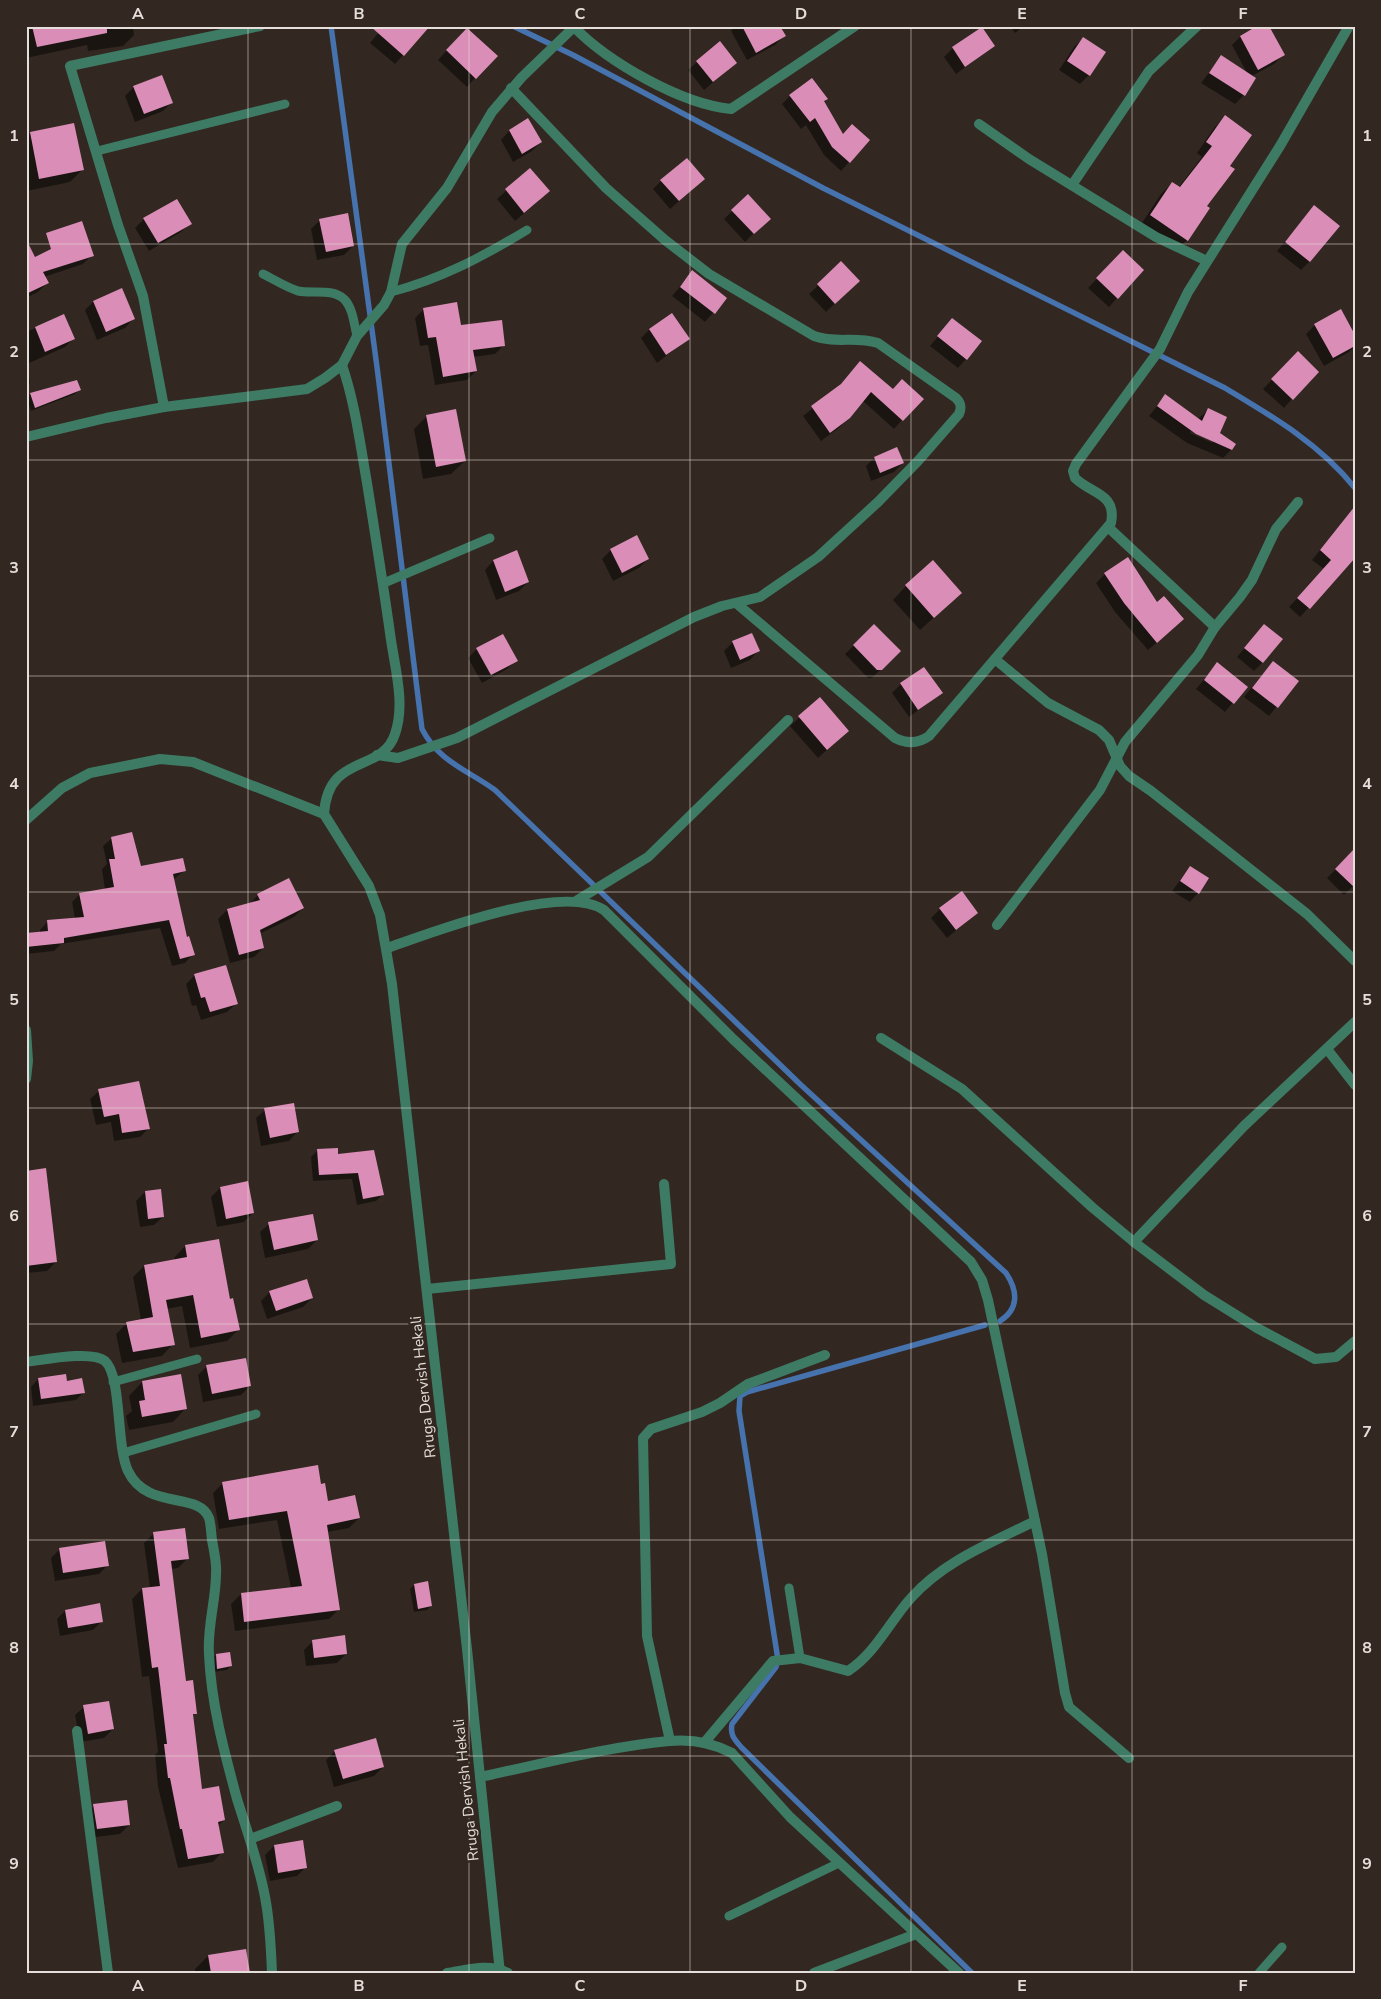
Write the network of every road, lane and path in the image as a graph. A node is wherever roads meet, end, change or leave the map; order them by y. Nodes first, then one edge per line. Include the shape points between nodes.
1 (260, 26) edge
2 (855, 26) edge
3 (1197, 26) edge
4 (1349, 26) edge
5 (574, 27) edge
6 (511, 88) junction
7 (286, 104) dead end
8 (979, 124) dead end
9 (97, 150) junction
10 (1072, 185) junction
11 (527, 230) dead end
12 (1208, 261) junction
13 (264, 274) dead end
14 (391, 292) junction
15 (360, 332) junction
16 (342, 364) junction
17 (164, 407) junction
18 (26, 437) edge
19 (1298, 502) dead end
20 (1108, 527) junction
21 (490, 538) dead end
22 (384, 583) junction
23 (736, 603) junction
24 (1215, 627) junction
25 (996, 660) junction
26 (788, 720) dead end
27 (377, 756) junction
28 (1116, 758) junction
29 (324, 814) junction
30 (26, 820) edge
31 (576, 901) junction
32 (997, 925) dead end
33 (387, 948) junction
34 (1355, 961) edge
35 (1355, 1022) edge
36 (26, 1030) edge
37 (881, 1038) dead end
38 (1327, 1049) junction
39 (26, 1079) edge
40 (1355, 1085) edge
41 (664, 1184) dead end
42 (1134, 1242) junction
43 (427, 1289) junction
44 (1355, 1341) edge
45 (825, 1355) dead end
46 (196, 1359) dead end
47 (26, 1362) edge
48 (113, 1382) junction
49 (256, 1414) dead end
50 (123, 1453) junction
51 (1035, 1521) junction
52 (789, 1588) dead end
53 (797, 1658) junction
54 (77, 1731) dead end
55 (670, 1741) junction
56 (704, 1742) junction
57 (1129, 1758) dead end
58 (480, 1778) junction
59 (338, 1806) dead end
60 (250, 1840) junction
61 (839, 1863) junction
62 (729, 1916) dead end
63 (916, 1934) junction
64 (1282, 1948) dead end
65 (502, 1971) edge
66 (108, 1973) edge
67 (272, 1973) edge
68 (447, 1973) edge
69 (814, 1973) edge
70 (959, 1973) edge
71 (1259, 1973) edge

1 - 9 street via 70,66
2 - 5 street via 731,109 702,103 638,74 591,44
3 - 10 street via 1149,70
4 - 12 street via 1280,146
5 - 6 street
6 - 14 street via 492,112 446,188 402,244
6 - 23 street via 637,217 708,274 814,336 828,341 866,340 878,343 960,402 960,414 918,462 845,534 774,589 760,597
7 - 9 lane
8 - 10 street
9 - 17 street via 143,296
10 - 12 street via 1156,237
11 - 14 lane via 486,256
12 - 20 street via 1153,360 1073,471 1080,483 1108,500 1113,515
13 - 15 lane via 300,291 333,294 344,299
14 - 15 street
15 - 16 street
16 - 17 street via 307,388
16 - 22 street via 352,396
17 - 18 street
19 - 24 street via 1276,529 1248,586
20 - 24 street
20 - 25 street
21 - 22 lane
22 - 27 street via 400,706 394,737
23 - 25 street via 895,738 905,742 914,743 929,736
23 - 27 street via 694,617 457,738 398,758
24 - 28 street via 1198,655 1125,742
25 - 28 street via 1048,703 1100,730 1109,740
26 - 31 street via 648,857
27 - 29 street via 343,773 332,783 325,796
28 - 32 street via 1100,790
28 - 34 street via 1129,776 1307,914
29 - 30 street via 193,762 160,759 90,774 62,788
29 - 33 street, Rruga Dervish Hekali via 369,886
31 - 33 street via 519,907
31 - 51 street via 594,903 604,910 733,1039 971,1262 982,1280 988,1300
33 - 43 street, Rruga Dervish Hekali
35 - 38 street
36 - 39 street
37 - 42 street via 962,1089 1012,1137
38 - 40 street
38 - 42 street via 1244,1126
41 - 43 street via 672,1264
42 - 44 street via 1204,1295 1315,1359 1336,1357
43 - 58 street, Rruga Dervish Hekali
45 - 55 street via 748,1384 720,1403 651,1429 643,1438 647,1636
46 - 48 lane
47 - 48 street via 68,1356 98,1357 110,1369
48 - 50 street
49 - 50 lane
50 - 60 street via 137,1486 152,1495 194,1504 209,1518 216,1573 208,1650 211,1682 217,1718
51 - 53 street via 942,1568 911,1597 870,1650 848,1671
51 - 57 street via 1057,1656 1069,1707
52 - 53 lane
53 - 56 street via 773,1661
54 - 66 street
55 - 56 street
55 - 58 street
56 - 61 street via 732,1753
58 - 65 street, Rruga Dervish Hekali
59 - 60 street
60 - 67 street via 265,1896
61 - 62 lane
61 - 63 street
63 - 69 street
63 - 70 street
64 - 71 lane
65 - 68 street via 483,1967

